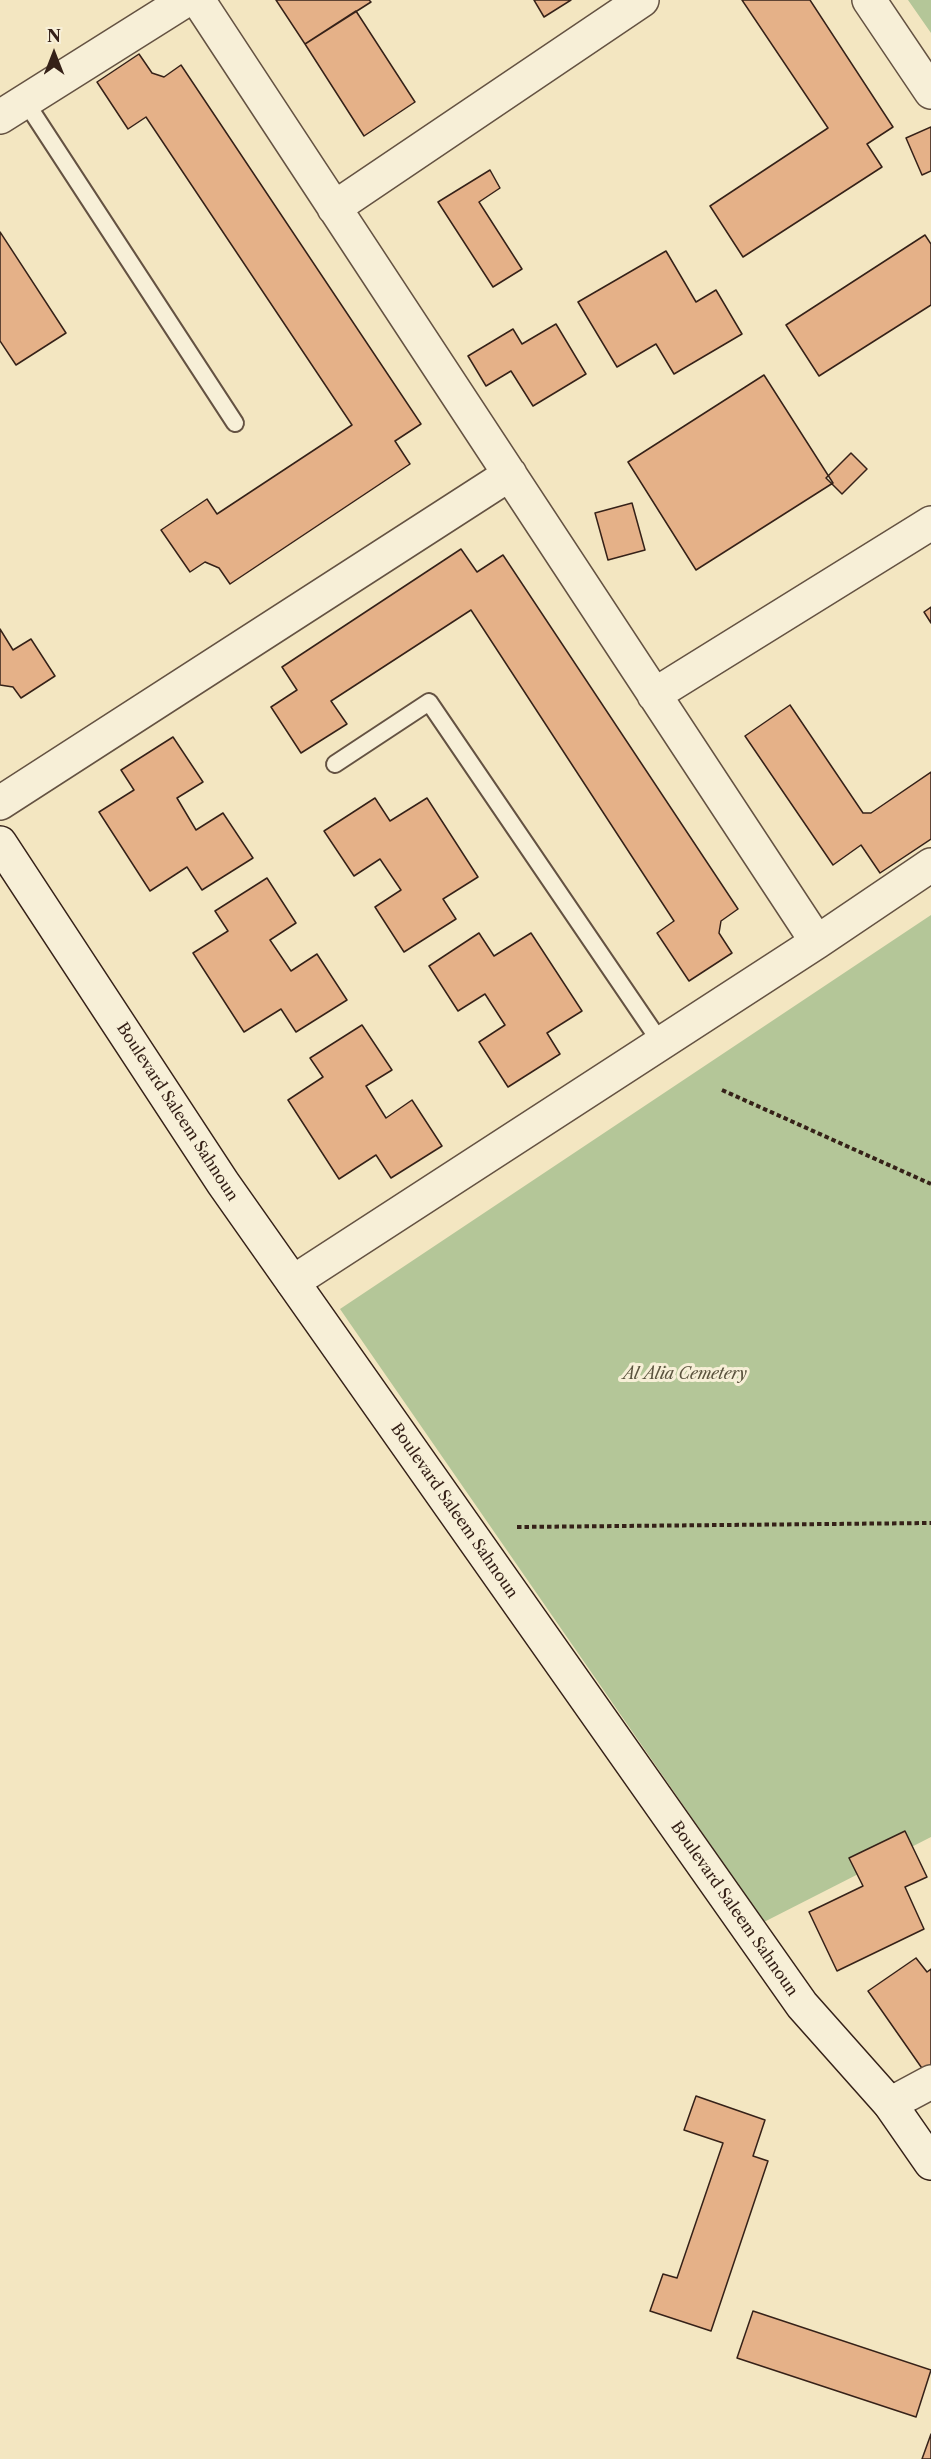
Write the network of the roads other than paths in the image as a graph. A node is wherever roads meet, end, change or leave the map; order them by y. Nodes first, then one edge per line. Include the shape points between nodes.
1 (186, 0) edge
2 (198, 0) edge
3 (642, 0) edge
4 (869, 0) edge
5 (931, 92) edge
6 (12, 109) edge
7 (334, 208) junction
8 (235, 423) dead end
9 (510, 474) junction
10 (931, 523) edge
11 (654, 695) junction
12 (335, 764) dead end
13 (0, 803) edge
14 (0, 843) edge
15 (931, 865) edge
16 (817, 942) junction
17 (661, 1044) junction
18 (293, 1282) junction
19 (931, 2082) edge
20 (890, 2104) junction
21 (931, 2163) edge

1 - 6 street
2 - 7 street
3 - 7 street
4 - 5 street
6 - 8 lane
7 - 9 street
9 - 11 street
9 - 13 street
10 - 11 street
11 - 16 street
12 - 17 lane via 429,702
14 - 18 street, Boulevard Saleem Sahnoun via 216,1173
15 - 16 street
16 - 17 street
17 - 18 street
18 - 20 street, Boulevard Saleem Sahnoun via 801,2006
19 - 20 street
20 - 21 street, Boulevard Saleem Sahnoun

